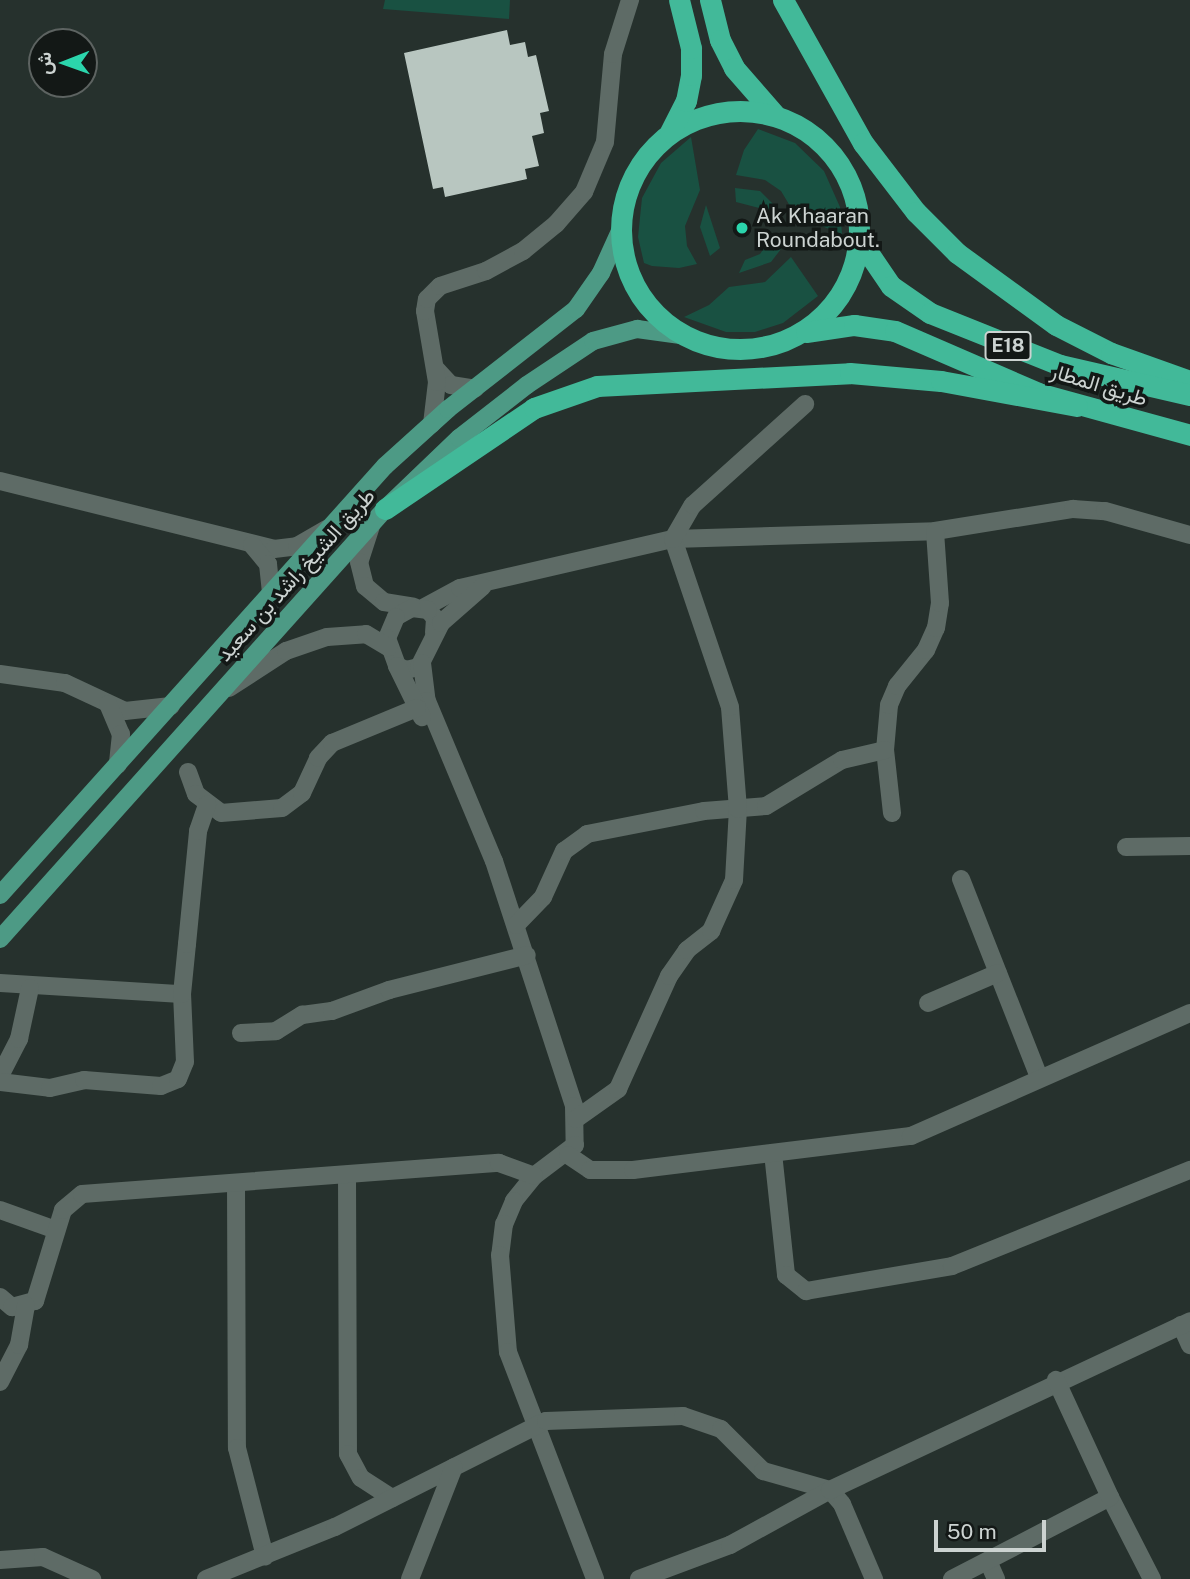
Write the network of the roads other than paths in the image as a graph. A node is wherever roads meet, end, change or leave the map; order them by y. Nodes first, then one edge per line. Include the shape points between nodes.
1 (631, 0) edge
2 (679, 0) edge
3 (710, 0) edge
4 (783, 0) edge
5 (776, 116) junction
6 (667, 135) junction
7 (621, 229) junction
8 (859, 239) junction
9 (681, 335) junction
10 (797, 335) junction
11 (435, 368) junction
12 (1190, 381) edge
13 (475, 389) junction
14 (1190, 395) edge
15 (805, 404) dead end
16 (1077, 406) junction
17 (432, 424) junction
18 (1190, 435) edge
19 (0, 481) edge
20 (379, 517) junction
21 (331, 527) junction
22 (935, 531) junction
23 (1190, 535) edge
24 (673, 539) junction
25 (252, 545) junction
26 (488, 584) junction
27 (271, 594) junction
28 (420, 607) junction
29 (434, 633) junction
30 (388, 647) junction
31 (422, 663) junction
32 (397, 666) junction
33 (0, 674) edge
34 (220, 694) junction
35 (108, 704) junction
36 (171, 706) junction
37 (417, 708) junction
38 (885, 750) junction
39 (118, 765) junction
40 (455, 771) junction
41 (188, 772) dead end
42 (207, 805) junction
43 (738, 809) junction
44 (892, 813) dead end
45 (1190, 846) edge
46 (1126, 847) dead end
47 (961, 879) dead end
48 (0, 895) edge
49 (516, 925) junction
50 (0, 939) edge
51 (527, 955) junction
52 (998, 974) junction
53 (0, 983) edge
54 (30, 988) junction
55 (182, 994) junction
56 (928, 1003) dead end
57 (1190, 1013) edge
58 (241, 1032) dead end
59 (0, 1076) edge
60 (1040, 1077) junction
61 (0, 1082) edge
62 (576, 1119) junction
63 (773, 1153) junction
64 (568, 1154) junction
65 (1190, 1170) edge
66 (347, 1174) junction
67 (534, 1176) junction
68 (236, 1183) junction
69 (0, 1210) edge
70 (56, 1230) junction
71 (0, 1297) edge
72 (26, 1306) junction
73 (1186, 1323) edge
74 (1190, 1345) edge
75 (1056, 1381) junction
76 (0, 1382) edge
77 (533, 1426) junction
78 (454, 1467) junction
79 (830, 1490) junction
80 (1110, 1497) junction
81 (392, 1498) junction
82 (265, 1556) junction
83 (0, 1560) edge
84 (988, 1561) junction
85 (92, 1579) edge
86 (206, 1579) edge
87 (410, 1579) edge
88 (595, 1579) edge
89 (639, 1579) edge
90 (874, 1579) edge
91 (952, 1579) edge
92 (996, 1579) edge
93 (1152, 1579) edge

1 - 11 street via 616,37 608,124 593,176 571,209 523,251 430,293 425,311
2 - 6 highway via 691,48 691,75 685,101
3 - 5 highway via 720,40 734,68
4 - 12 highway via 880,167 957,253 1056,325 1111,353
5 - 6 highway via 720,112 692,120
5 - 8 highway via 805,130 839,164 853,192
6 - 7 highway via 633,177
7 - 9 highway via 625,261 636,290 656,315
7 - 13 main road, طريق الشيخ راشد بن سعيد via 601,273 576,309
8 - 10 highway via 841,295 822,318
8 - 14 highway, طريق المطار / E18 via 891,286 930,313 1060,365
9 - 10 highway via 709,346 739,350 769,346
9 - 20 main road, طريق الشيخ راشد بن سعيد via 637,329 580,348 492,410
10 - 16 highway, طريق المطار / E18 via 839,326 881,328
11 - 13 street via 451,385
11 - 17 street
13 - 17 main road, طريق الشيخ راشد بن سعيد
15 - 24 street via 702,496
16 - 18 highway, طريق المطار / E18
16 - 20 highway via 941,381 850,373 597,386 534,408
17 - 21 main road, طريق الشيخ راشد بن سعيد
19 - 25 street
20 - 28 street via 359,562 365,586 384,602
20 - 34 main road, طريق الشيخ راشد بن سعيد
21 - 25 street via 290,549
21 - 27 main road, طريق الشيخ راشد بن سعيد
22 - 23 street via 1073,509 1105,511
22 - 24 street
22 - 38 street via 940,603 936,628 892,695
24 - 26 street
24 - 43 street via 730,707
25 - 27 street via 268,564
26 - 28 street via 460,588
26 - 29 street via 457,605
27 - 36 main road, طريق الشيخ راشد بن سعيد
28 - 29 street via 435,618
28 - 30 street via 392,621
29 - 31 street
30 - 32 street
30 - 34 street via 358,633 313,641 274,658
31 - 32 street via 411,670
31 - 40 street via 427,701
32 - 37 street
33 - 35 street via 65,683
34 - 50 main road, طريق الشيخ راشد بن سعيد
35 - 36 street via 134,712
35 - 39 street via 121,734
36 - 39 main road, طريق الشيخ راشد بن سعيد
37 - 40 street
37 - 42 street via 332,743 318,758 302,793 282,808 236,814
38 - 43 street via 828,766 779,801
38 - 44 street
39 - 48 main road, طريق الشيخ راشد بن سعيد
40 - 49 street
41 - 42 street via 196,794
42 - 55 street via 198,831
43 - 49 street via 687,814 578,838 558,859 538,906
43 - 62 street via 734,880 726,905 711,932 687,950 669,976 618,1089
45 - 46 street
47 - 52 street
49 - 51 street
51 - 58 street via 389,990 332,1011 302,1015 276,1031
51 - 62 street
52 - 56 street
52 - 60 street
53 - 54 street
54 - 55 street
54 - 59 street via 19,1039
55 - 61 street via 185,1062 173,1082 161,1086 85,1080 50,1088
57 - 60 street
60 - 63 street via 911,1136
62 - 64 street via 575,1144
63 - 64 street via 590,1171
63 - 65 street via 786,1275 806,1291 952,1266
64 - 67 street
66 - 67 street via 499,1163
66 - 68 street
66 - 81 street via 348,1454 361,1478
67 - 77 street via 514,1201 504,1224 500,1255 508,1352
68 - 70 street via 82,1194 63,1210
68 - 82 street via 236,1437 240,1472
69 - 70 street
70 - 72 street via 40,1289
71 - 72 street via 12,1307
72 - 76 street via 19,1345
73 - 74 street
73 - 75 street
75 - 79 street
75 - 80 street
77 - 78 street
77 - 79 street via 569,1417 696,1418 721,1429 763,1471
77 - 88 street
78 - 81 street
78 - 87 street
79 - 89 street via 730,1545
79 - 90 street via 842,1504
80 - 84 street
80 - 93 street
81 - 82 street
82 - 86 street
83 - 85 street via 43,1557
84 - 91 street
84 - 92 street

